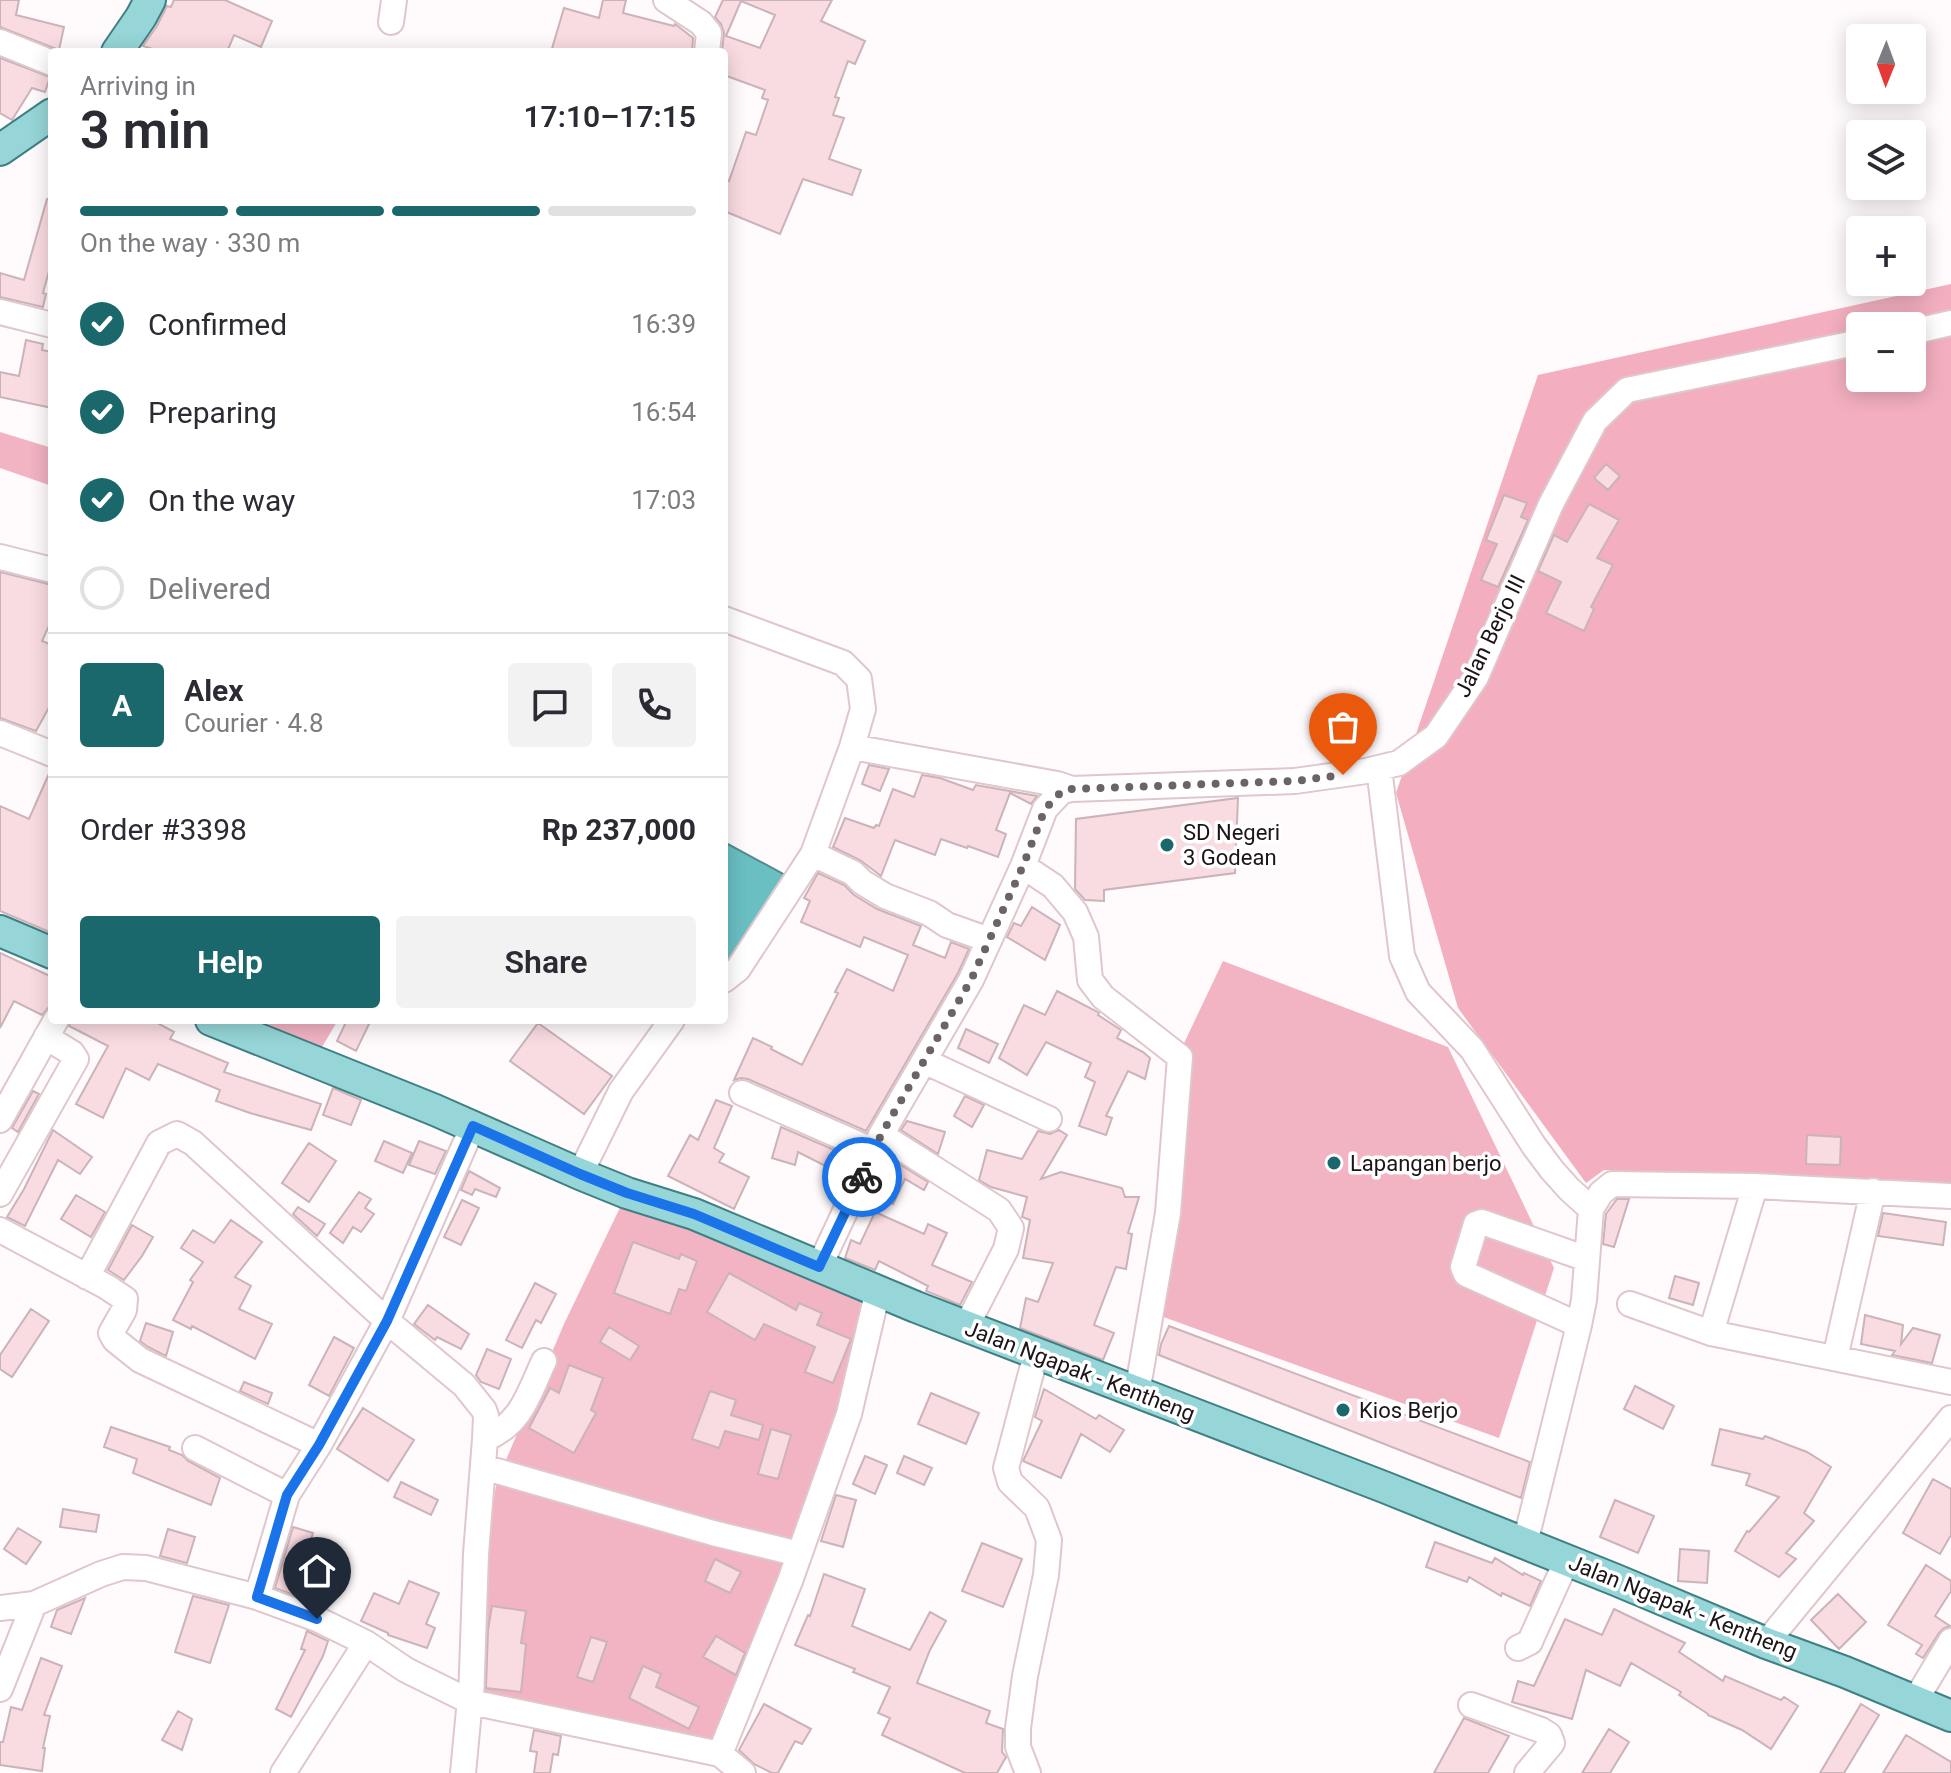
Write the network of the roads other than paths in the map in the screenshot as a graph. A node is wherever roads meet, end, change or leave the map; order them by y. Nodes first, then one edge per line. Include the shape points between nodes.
1 (150, 0) edge
2 (666, 0) edge
3 (0, 42) edge
4 (120, 48) edge
5 (707, 48) edge
6 (48, 61) edge
7 (48, 118) edge
8 (0, 150) edge
9 (0, 312) edge
10 (1951, 323) edge
11 (48, 324) edge
12 (1926, 329) edge
13 (1846, 345) edge
14 (0, 557) edge
15 (48, 569) edge
16 (728, 620) edge
17 (0, 733) edge
18 (852, 747) junction
19 (48, 752) edge
20 (1379, 768) junction
21 (1072, 789) junction
22 (813, 854) junction
23 (1023, 866) junction
24 (0, 931) edge
25 (989, 940) junction
26 (48, 951) edge
27 (728, 977) edge
28 (229, 1024) edge
29 (669, 1024) edge
30 (51, 1029) edge
31 (924, 1061) junction
32 (742, 1093) dead end
33 (1049, 1119) dead end
34 (0, 1120) edge
35 (473, 1126) junction
36 (877, 1143) junction
37 (580, 1174) junction
38 (1755, 1186) junction
39 (1873, 1191) junction
40 (0, 1194) edge
41 (1951, 1196) edge
42 (1591, 1209) junction
43 (0, 1230) edge
44 (1587, 1259) junction
45 (819, 1267) junction
46 (87, 1277) junction
47 (878, 1290) junction
48 (1630, 1304) dead end
49 (387, 1321) junction
50 (1579, 1325) junction
51 (966, 1327) junction
52 (1711, 1333) junction
53 (1036, 1354) junction
54 (1835, 1358) junction
55 (544, 1361) dead end
56 (1951, 1382) edge
57 (1137, 1393) junction
58 (1951, 1418) edge
59 (485, 1439) junction
60 (319, 1445) junction
61 (195, 1448) dead end
62 (483, 1467) junction
63 (287, 1495) junction
64 (1525, 1543) junction
65 (799, 1554) junction
66 (1567, 1560) junction
67 (257, 1597) junction
68 (34, 1604) junction
69 (0, 1608) edge
70 (1951, 1641) edge
71 (366, 1643) junction
72 (1766, 1643) junction
73 (1518, 1648) dead end
74 (0, 1689) edge
75 (1915, 1701) junction
76 (471, 1702) junction
77 (1471, 1705) dead end
78 (1951, 1716) edge
79 (720, 1754) junction
80 (283, 1773) edge
81 (463, 1773) edge
82 (743, 1773) edge
83 (1028, 1773) edge
84 (1527, 1773) edge

1 - 4 main road
2 - 5 street via 701,23 709,33
3 - 6 street
7 - 8 main road
9 - 11 street
10 - 12 street
13 - 20 street, Jalan Berjo III via 1627,390 1595,421 1551,504 1476,677 1436,736 1399,763
14 - 15 street
16 - 18 street via 843,663 859,679 863,709
17 - 19 street
18 - 21 street, Jalan Berjo III
18 - 22 street
20 - 21 street, Jalan Berjo III via 1295,781
20 - 42 street via 1402,956 1412,980 1472,1049 1552,1170
21 - 23 street via 1062,791 1045,809
22 - 25 street via 885,896
22 - 27 street
23 - 25 street
23 - 57 street via 1053,886 1075,912 1086,937 1090,980 1103,997 1180,1057 1168,1213
24 - 26 main road
25 - 31 street
28 - 35 main road, Jalan Ngapak - Kentheng
29 - 37 street via 621,1091
30 - 34 street
30 - 40 street via 76,1059
31 - 33 street
31 - 36 street
32 - 36 street
35 - 37 main road, Jalan Ngapak - Kentheng
35 - 49 street
36 - 45 street
36 - 51 street via 999,1210 1011,1228 1006,1249
37 - 45 main road, Jalan Ngapak - Kentheng via 694,1214
38 - 39 street
38 - 42 street via 1612,1184
38 - 52 street
39 - 41 street
39 - 54 street
42 - 44 street
43 - 46 street
44 - 50 street
44 - 50 street via 1482,1222 1476,1224 1463,1267 1466,1274
45 - 47 main road, Jalan Ngapak - Kentheng
46 - 49 street via 159,1143 177,1134
46 - 60 street via 125,1299 111,1333 140,1360
47 - 51 main road, Jalan Ngapak - Kentheng
47 - 65 street via 849,1414
48 - 52 street
49 - 59 street via 464,1385 484,1410
49 - 60 street
50 - 64 street
51 - 53 main road, Jalan Ngapak - Kentheng
52 - 54 street
53 - 57 main road, Jalan Ngapak - Kentheng
53 - 83 street via 1006,1468 1010,1482 1037,1508 1049,1540 1018,1728 1018,1747
54 - 56 street
55 - 59 street via 514,1420
57 - 64 main road, Jalan Ngapak - Kentheng
58 - 72 street
59 - 62 street
60 - 63 street
61 - 63 street
62 - 65 street
62 - 76 street
63 - 67 street
64 - 66 main road, Jalan Ngapak - Kentheng
65 - 79 street
66 - 72 main road, Jalan Ngapak - Kentheng
66 - 73 street via 1530,1642
67 - 68 street via 146,1568 123,1567
67 - 71 street
68 - 69 street
68 - 74 street
70 - 75 street
71 - 76 street
71 - 80 street
72 - 75 main road, Jalan Ngapak - Kentheng
75 - 78 main road, Jalan Ngapak - Kentheng
76 - 79 street
76 - 81 street
77 - 84 street via 1549,1735 1552,1743
79 - 82 street

